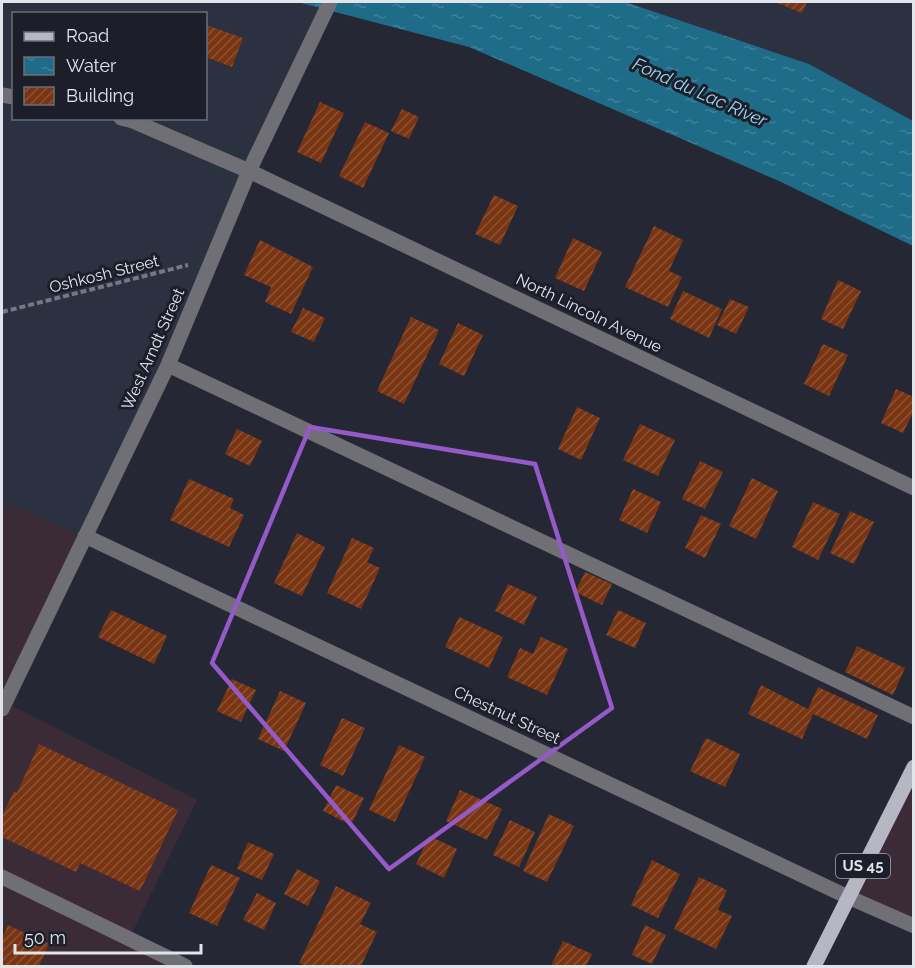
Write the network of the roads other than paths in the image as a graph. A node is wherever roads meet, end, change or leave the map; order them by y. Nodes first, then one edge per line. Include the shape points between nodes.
1 (330, 2) edge
2 (129, 120) edge
3 (249, 171) junction
4 (168, 365) junction
5 (914, 488) edge
6 (85, 536) junction
7 (2, 709) edge
8 (914, 717) edge
9 (914, 766) edge
10 (2, 877) edge
11 (848, 897) junction
12 (914, 926) edge
13 (185, 966) edge
14 (814, 966) edge

1 - 3 street, West Arndt Street
2 - 3 street, North Lincoln Avenue
3 - 4 street, West Arndt Street
3 - 5 street, North Lincoln Avenue
4 - 6 street, West Arndt Street
4 - 8 street
6 - 7 street, West Arndt Street
6 - 11 street, Chestnut Street
9 - 11 main road, US 45
10 - 13 street
11 - 12 street, Chestnut Street
11 - 14 main road, US 45

